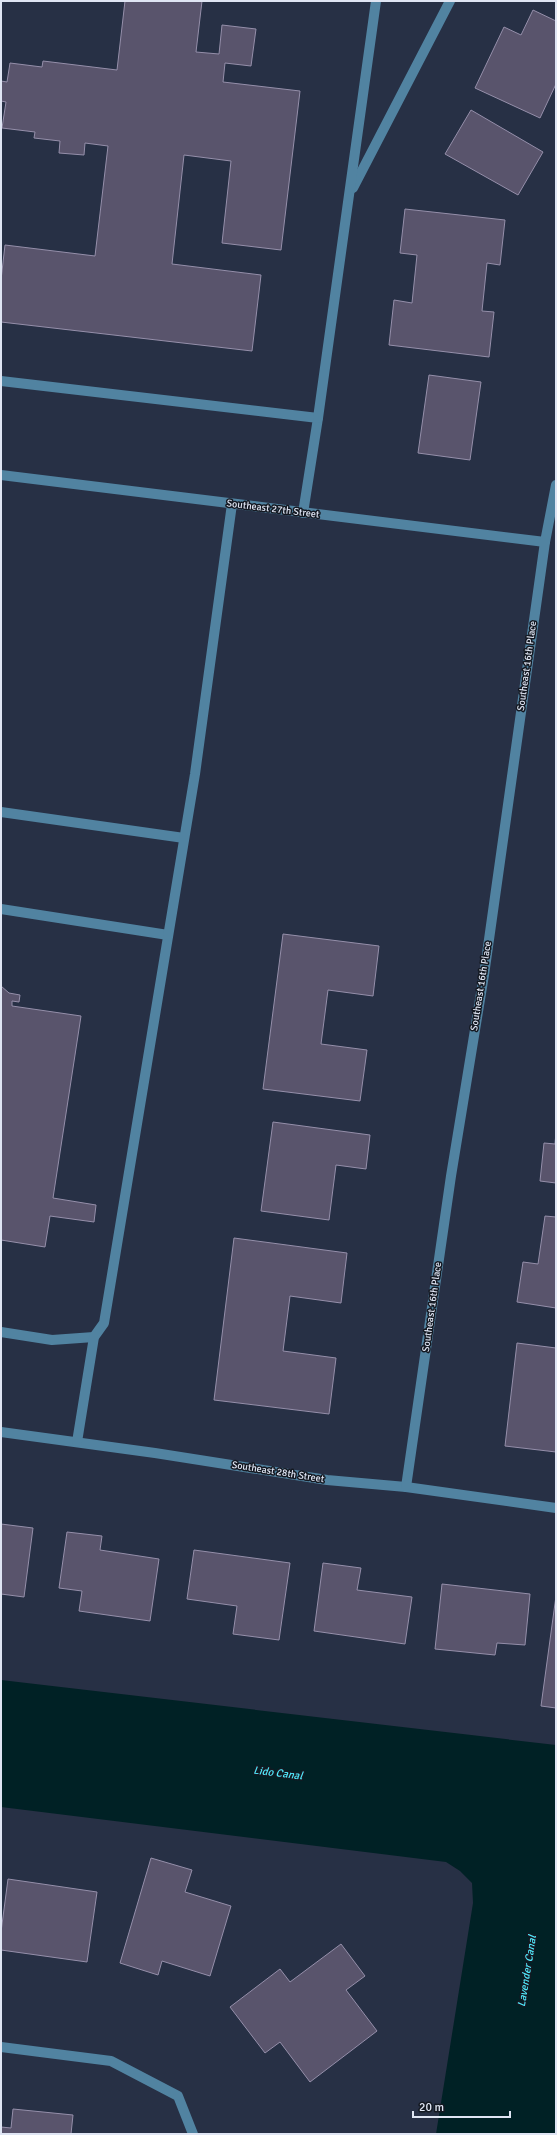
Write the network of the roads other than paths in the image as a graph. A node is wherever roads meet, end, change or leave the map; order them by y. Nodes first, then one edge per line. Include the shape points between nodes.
1 (376, 1) edge
2 (450, 1) edge
3 (349, 195) junction
4 (1, 381) edge
5 (318, 418) junction
6 (1, 475) edge
7 (556, 485) edge
8 (232, 504) junction
9 (302, 512) junction
10 (545, 542) junction
11 (1, 812) edge
12 (184, 838) junction
13 (1, 909) edge
14 (168, 935) junction
15 (1, 1332) edge
16 (94, 1337) junction
17 (1, 1432) edge
18 (76, 1442) junction
19 (406, 1487) junction
20 (556, 1508) edge
21 (1, 2047) edge
22 (193, 2134) edge

1 - 3 street
2 - 3 street
3 - 5 street
4 - 5 street
5 - 9 street
6 - 8 street, Southeast 27th Street
7 - 10 street, Southeast 16th Place
8 - 9 street, Southeast 27th Street
8 - 12 street
9 - 10 street, Southeast 27th Street
10 - 19 street, Southeast 16th Place via 484,974 451,1176
11 - 12 street
12 - 14 street
13 - 14 street
14 - 16 street via 104,1323
15 - 16 street via 52,1340
16 - 18 street
17 - 18 street, Southeast 28th Street
18 - 19 street, Southeast 28th Street via 327,1480
19 - 20 street, Southeast 28th Street
21 - 22 street via 111,2061 178,2096

